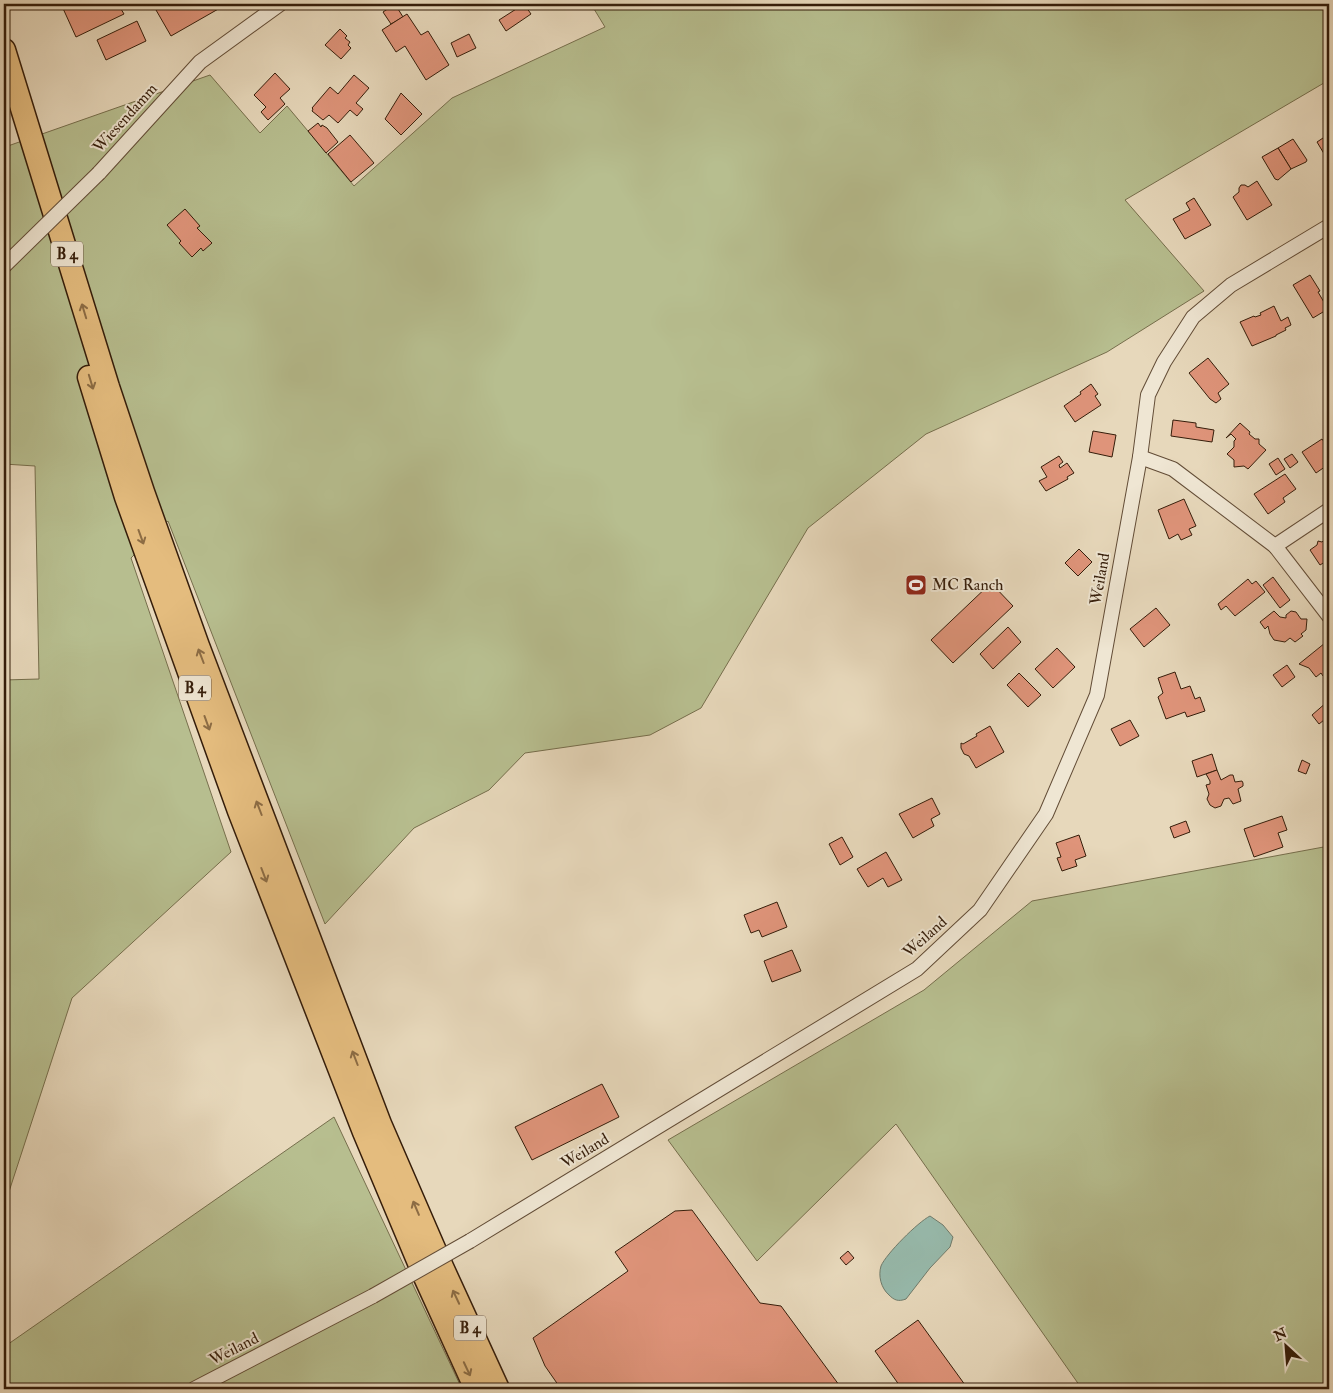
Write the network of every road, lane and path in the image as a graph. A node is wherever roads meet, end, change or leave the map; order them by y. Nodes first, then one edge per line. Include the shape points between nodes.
1 (280, 4) edge
2 (4, 50) edge
3 (4, 102) edge
4 (1329, 226) edge
5 (4, 266) edge
6 (1140, 458) junction
7 (1329, 510) edge
8 (1275, 546) junction
9 (1329, 616) edge
10 (194, 1389) edge
11 (476, 1389) edge
12 (498, 1389) edge

1 - 5 street, Wiesendamm, bridge via 200,62 99,173
12 -> 2 highway, B 4 via 380,1124 198,646 108,386
3 -> 11 highway, B 4 via 126,497 239,811 364,1132
4 - 6 street, Weiland via 1231,285 1193,317 1164,362 1148,395
6 - 8 street via 1173,469
6 - 10 street, Weiland, bridge via 1097,695 1046,814 980,910 917,969 470,1241 374,1296
7 - 8 street
8 - 9 street

